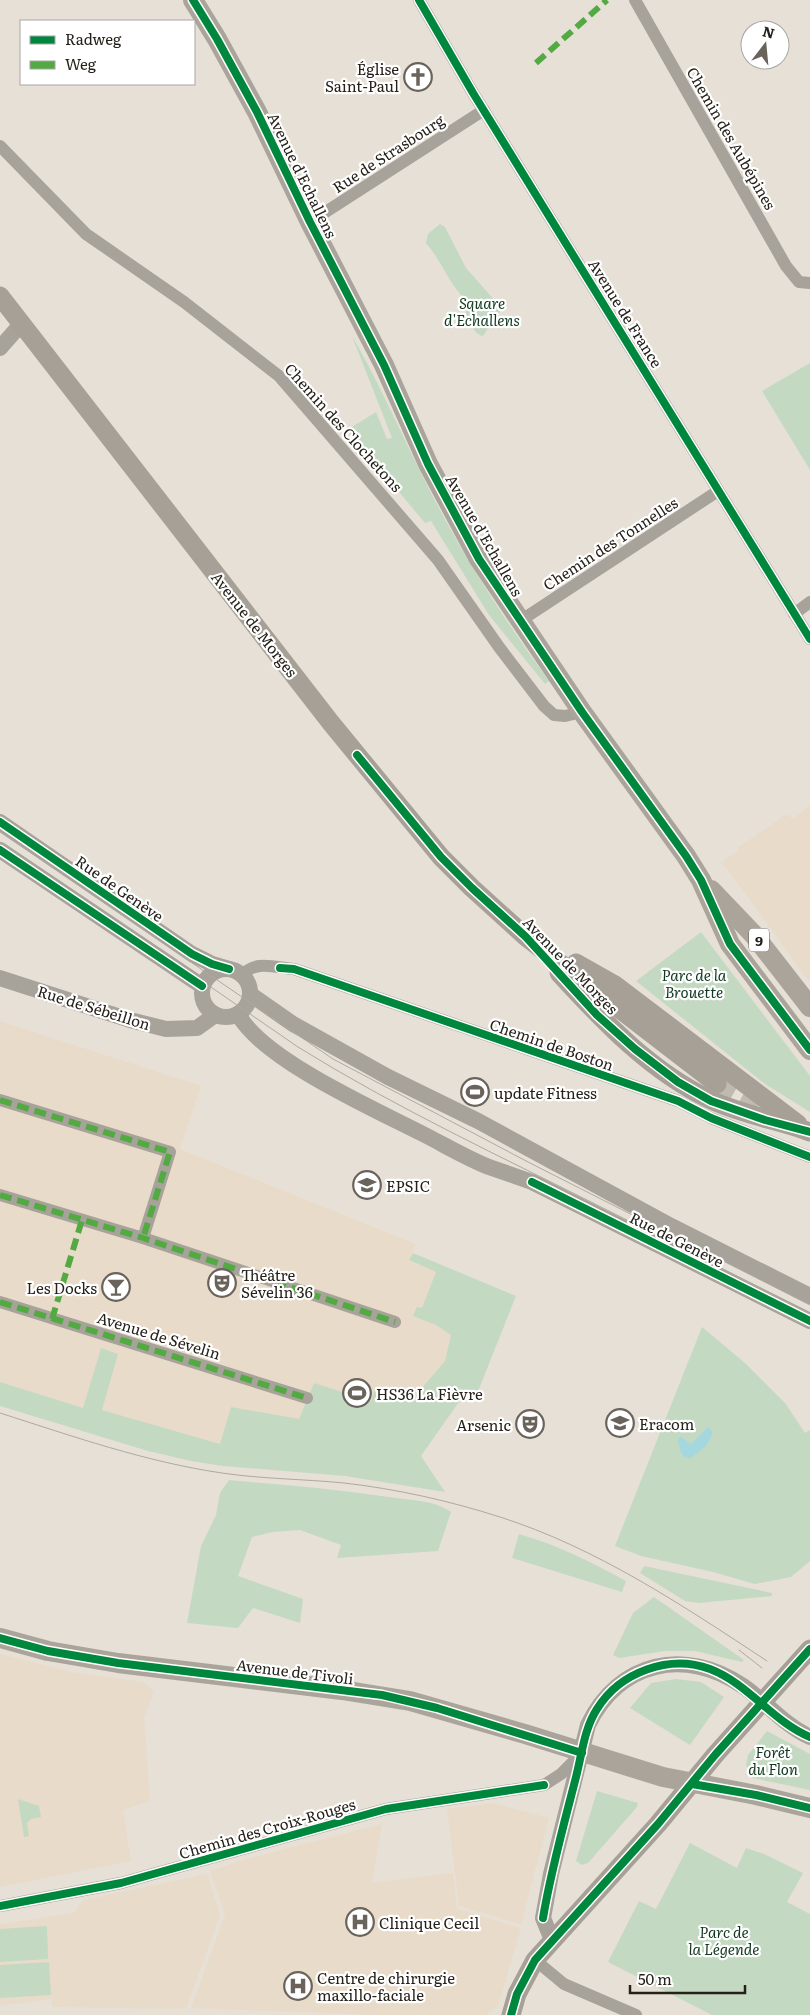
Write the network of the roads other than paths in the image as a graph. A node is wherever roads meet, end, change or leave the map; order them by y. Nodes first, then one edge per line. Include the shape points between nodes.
1 (193, 0) edge
2 (419, 0) edge
3 (635, 0) edge
4 (484, 110) junction
5 (0, 146) edge
6 (310, 222) junction
7 (810, 283) edge
8 (0, 296) edge
9 (22, 322) junction
10 (0, 348) edge
11 (718, 491) junction
12 (810, 602) edge
13 (794, 614) junction
14 (520, 621) junction
15 (810, 639) edge
16 (582, 712) junction
17 (0, 822) edge
18 (0, 850) edge
19 (701, 880) junction
20 (526, 937) junction
21 (236, 972) junction
22 (0, 978) edge
23 (202, 986) junction
24 (250, 994) junction
25 (810, 1007) edge
26 (238, 1014) junction
27 (215, 1015) junction
28 (810, 1028) edge
29 (810, 1050) edge
30 (736, 1079) junction
31 (714, 1092) junction
32 (0, 1100) edge
33 (808, 1131) edge
34 (810, 1157) edge
35 (0, 1195) edge
36 (143, 1238) junction
37 (810, 1296) edge
38 (0, 1302) edge
39 (810, 1321) edge
40 (395, 1322) dead end
41 (308, 1398) dead end
42 (0, 1638) edge
43 (810, 1649) edge
44 (810, 1737) edge
45 (582, 1752) junction
46 (692, 1784) junction
47 (810, 1808) edge
48 (0, 1906) edge
49 (552, 1940) junction
50 (535, 1960) junction
51 (511, 2015) edge
52 (636, 2015) edge

1 - 6 main road, Avenue d'Echallens / 9 via 257,112
2 - 4 street, Avenue de France
3 - 7 street, Chemin des Aubépines via 786,266 799,282
4 - 6 street, Rue de Strasbourg
4 - 11 street, Avenue de France
5 - 16 street, Chemin des Clochetons via 86,234 184,302 283,381 438,560 544,706 554,715
6 - 14 main road, Avenue d'Echallens / 9 via 384,365 441,490 479,559
8 - 9 main road, Avenue de Morges
9 - 10 street
9 - 20 main road, Avenue de Morges via 331,723 410,820 472,888
11 - 13 street, Avenue de France
11 - 14 street, Chemin des Tonnelles
12 - 13 street
13 - 15 street, Avenue de France
14 - 16 main road, Avenue d'Echallens / 9
16 - 19 main road, Avenue d'Echallens / 9
17 - 21 street, Rue de Genève via 192,954
18 - 23 street
19 - 25 main road, Avenue d'Echallens / 9 via 754,935
19 - 28 main road, 9
19 - 29 main road, Avenue d'Echallens / 9 via 730,944
20 - 30 main road, Avenue de Morges via 615,985
20 - 31 main road, Avenue de Morges via 597,1015 635,1049 678,1082
21 - 23 street via 215,970
21 - 24 street via 250,988
21 - 34 street, Chemin de Boston via 254,966 294,969 678,1101 711,1118
22 - 27 street, Rue de Sébeillon via 166,1029 197,1028
23 - 27 street via 203,1003
24 - 26 street via 244,1009
24 - 37 street, Rue de Genève via 293,1024 388,1077
26 - 27 street via 231,1017
26 - 39 street, Rue de Genève via 245,1026 273,1049 308,1073 378,1111 487,1166 532,1182
30 - 31 main road via 726,1096
30 - 33 main road, Avenue de Morges
31 - 33 main road, Avenue de Morges via 765,1120
32 - 36 street via 170,1152
35 - 36 street
36 - 40 street
38 - 41 street, Avenue de Sévelin
42 - 45 main road, Avenue de Tivoli via 48,1651 118,1663 382,1695 437,1708
43 - 46 main road
44 - 45 street via 789,1725 730,1679 696,1665 677,1664 655,1666 628,1678 610,1692 588,1725
45 - 46 main road, Avenue de Tivoli
45 - 48 street, Chemin des Croix-Rouges via 544,1785 386,1808 121,1883
45 - 49 street via 550,1874 543,1918
46 - 47 main road, Avenue de Tivoli via 740,1791
46 - 49 main road
49 - 50 main road
50 - 51 main road via 517,1994
50 - 52 street via 564,1984

